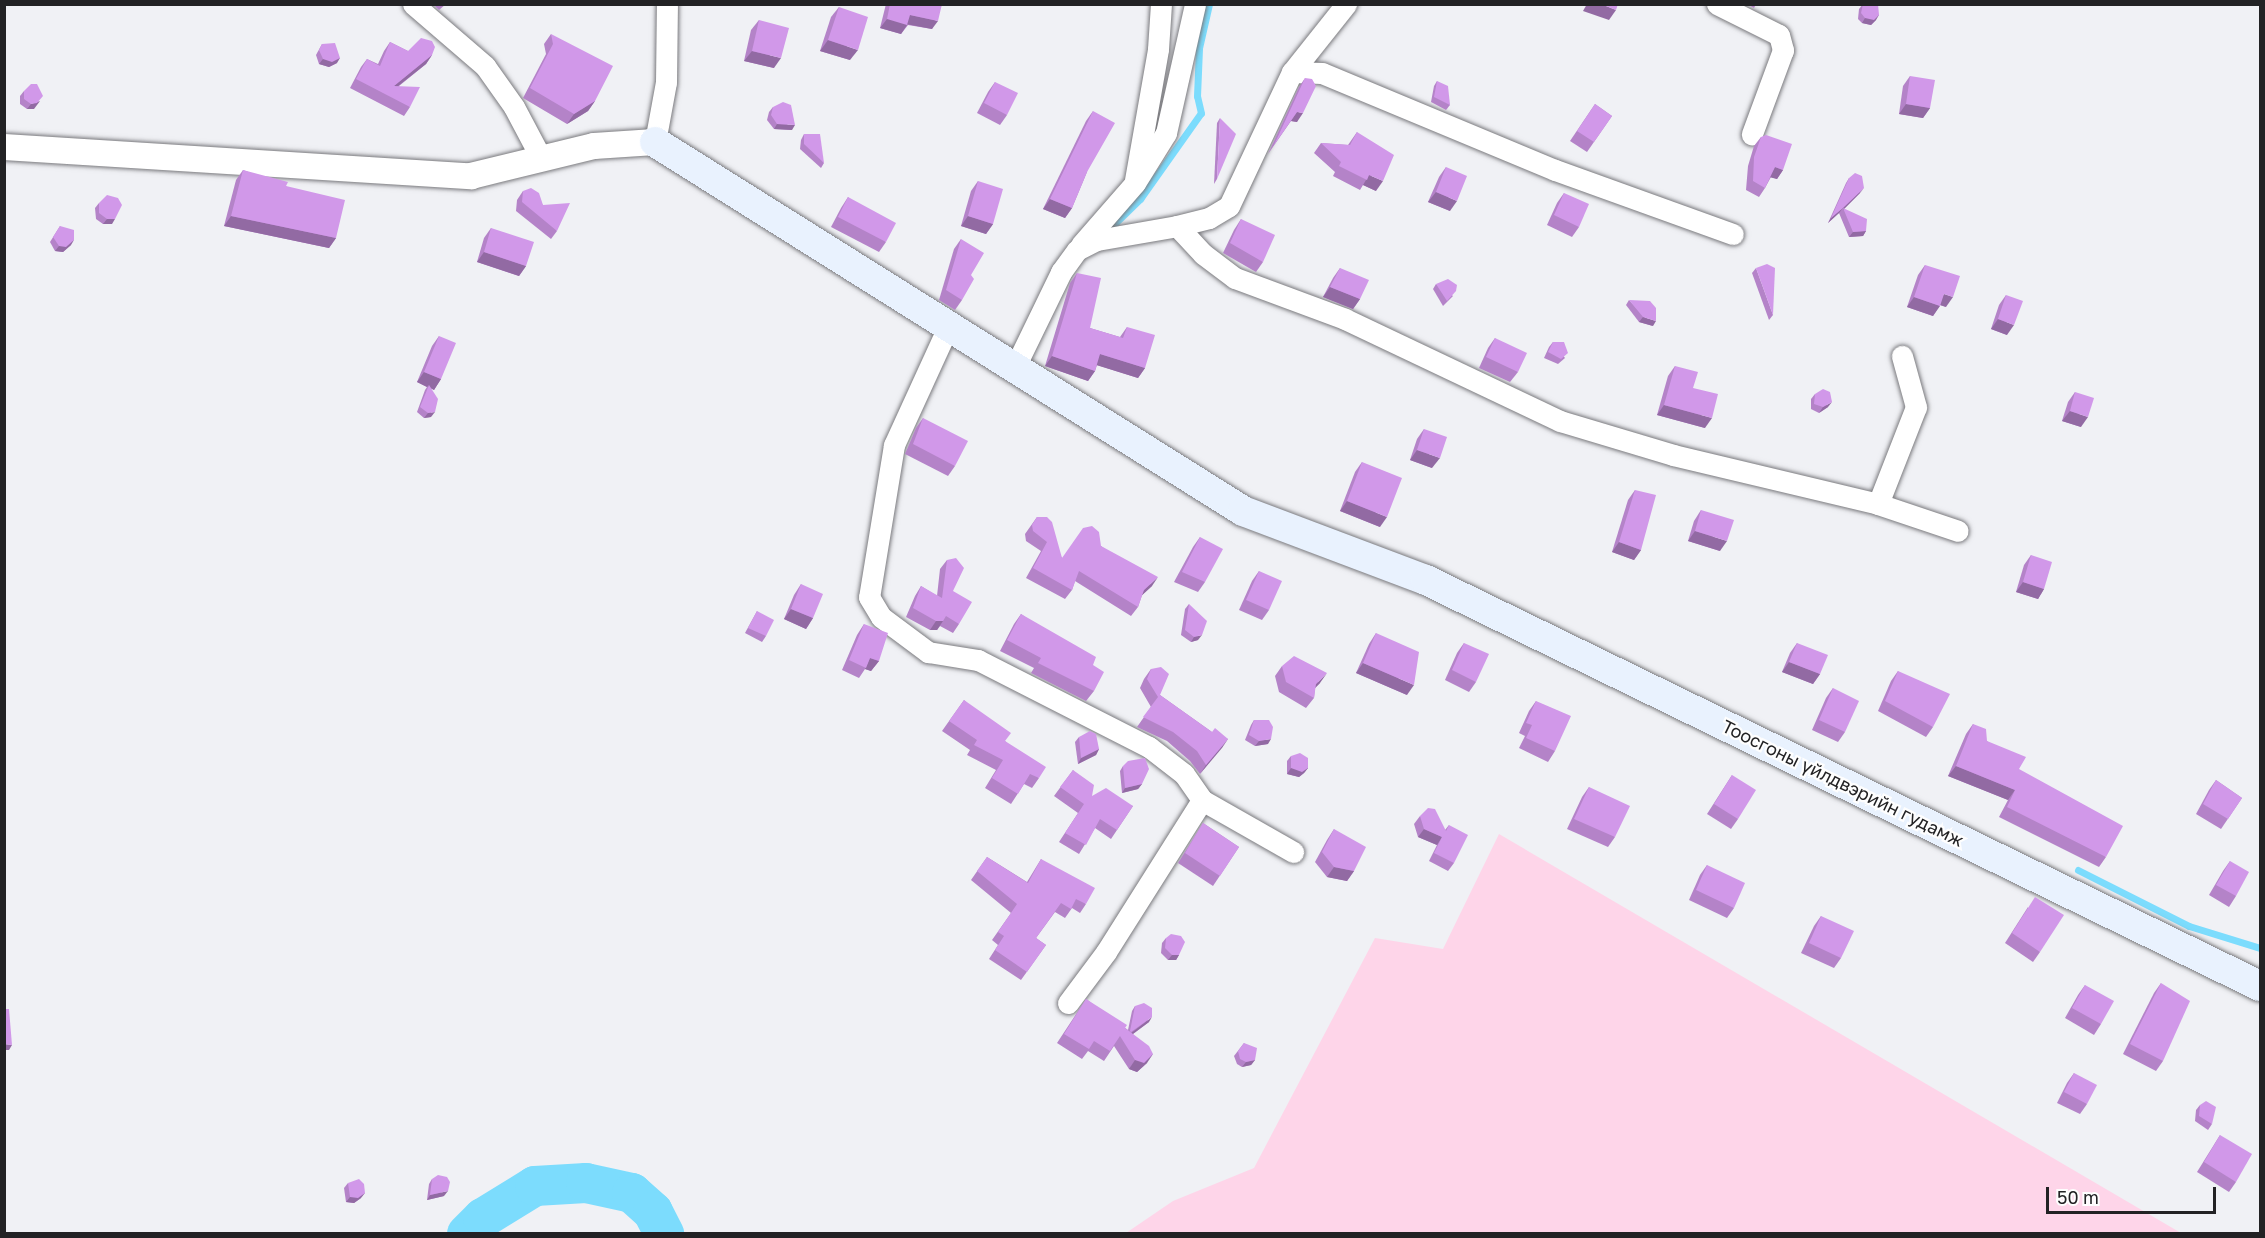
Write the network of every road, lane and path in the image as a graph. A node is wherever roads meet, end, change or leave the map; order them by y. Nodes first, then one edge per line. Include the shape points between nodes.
1 (413, 4) edge
2 (667, 4) edge
3 (1161, 4) edge
4 (1195, 4) edge
5 (1346, 4) edge
6 (1717, 4) edge
7 (1292, 72) junction
8 (1752, 134) dead end
9 (654, 142) junction
10 (4, 147) edge
11 (541, 158) junction
12 (1135, 183) junction
13 (1177, 226) junction
14 (1733, 234) dead end
15 (1077, 250) junction
16 (948, 327) junction
17 (1902, 356) dead end
18 (1014, 369) junction
19 (1878, 504) junction
20 (1958, 531) dead end
21 (1203, 800) junction
22 (1293, 852) dead end
23 (2260, 986) edge
24 (1068, 1003) dead end

1 - 11 street via 485,66
2 - 9 street via 666,82
3 - 12 street via 1158,49
4 - 12 street via 1166,133
5 - 7 street
6 - 8 street via 1779,35 1783,51
7 - 13 street via 1229,206 1209,218
7 - 14 street via 1322,72 1555,170
9 - 11 street via 594,146
9 - 16 main road, Тоосгоны үйлдвэрийн гудамж
10 - 11 street via 471,176
12 - 15 street
13 - 15 street via 1097,240
13 - 19 street via 1203,254 1235,278 1345,320 1560,421 1673,455
15 - 18 street via 1061,272
16 - 18 main road, Тоосгоны үйлдвэрийн гудамж
16 - 21 street via 894,445 870,597 875,607 881,617 928,652 978,660 1149,747 1184,774
17 - 19 street via 1916,407
18 - 23 main road, Тоосгоны үйлдвэрийн гудамж via 1243,511 1426,580
19 - 20 street
21 - 22 street
21 - 24 street via 1106,952

